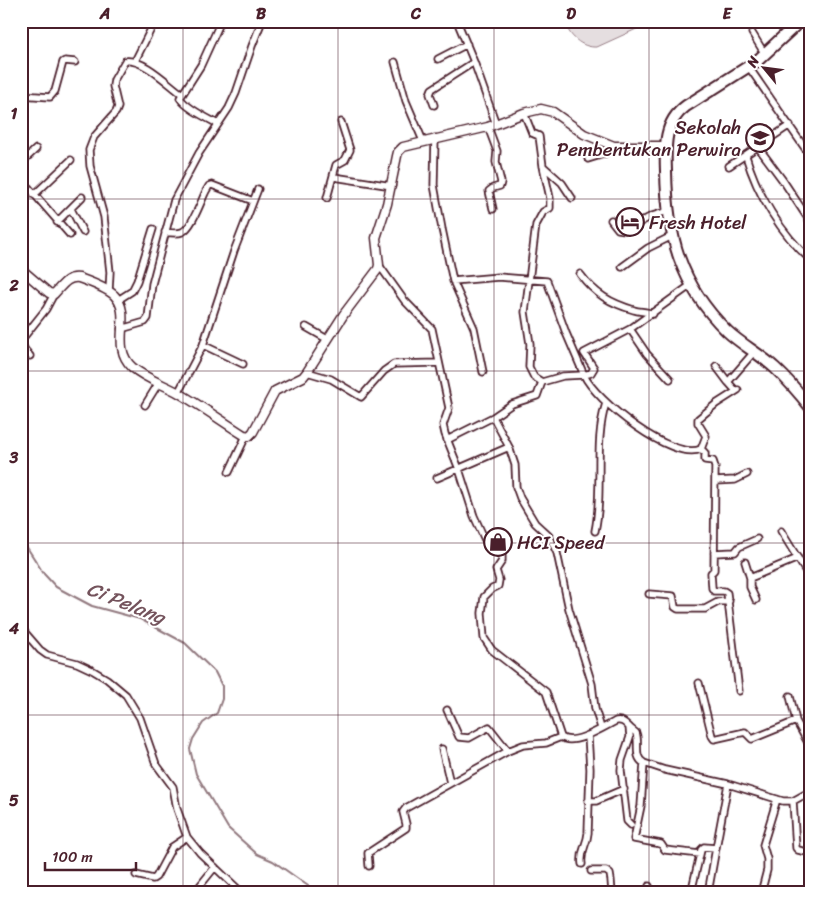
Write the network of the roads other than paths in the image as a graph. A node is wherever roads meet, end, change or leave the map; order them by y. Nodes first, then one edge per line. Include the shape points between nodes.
1 (155, 21) edge
2 (221, 21) edge
3 (262, 21) edge
4 (457, 21) edge
5 (792, 21) edge
6 (800, 21) edge
7 (752, 33) dead end
8 (467, 44) junction
9 (763, 51) junction
10 (438, 59) dead end
11 (135, 61) junction
12 (75, 62) dead end
13 (395, 62) dead end
14 (474, 62) junction
15 (748, 66) junction
16 (182, 94) junction
17 (21, 95) edge
18 (434, 105) dead end
19 (524, 113) junction
20 (341, 122) dead end
21 (218, 124) junction
22 (492, 125) junction
23 (790, 125) junction
24 (435, 138) junction
25 (423, 141) junction
26 (614, 146) junction
27 (665, 146) junction
28 (758, 147) junction
29 (36, 149) dead end
30 (746, 156) junction
31 (811, 157) edge
32 (588, 158) dead end
33 (71, 160) dead end
34 (22, 162) edge
35 (543, 166) junction
36 (729, 166) dead end
37 (334, 177) junction
38 (21, 179) edge
39 (392, 186) junction
40 (258, 189) dead end
41 (34, 195) junction
42 (82, 197) dead end
43 (327, 198) dead end
44 (572, 198) dead end
45 (253, 201) junction
46 (70, 209) junction
47 (493, 209) dead end
48 (668, 211) junction
49 (611, 220) dead end
50 (809, 220) dead end
51 (58, 222) junction
52 (153, 229) dead end
53 (83, 232) dead end
54 (166, 232) junction
55 (70, 235) dead end
56 (672, 236) junction
57 (811, 260) edge
58 (379, 265) junction
59 (622, 267) dead end
60 (21, 269) edge
61 (580, 274) dead end
62 (528, 279) junction
63 (453, 281) junction
64 (691, 285) junction
65 (109, 291) junction
66 (54, 294) junction
67 (118, 300) junction
68 (653, 314) junction
69 (306, 327) dead end
70 (630, 328) junction
71 (121, 329) junction
72 (327, 339) junction
73 (202, 345) junction
74 (754, 352) junction
75 (30, 356) dead end
76 (439, 363) junction
77 (243, 364) dead end
78 (716, 366) dead end
79 (307, 372) junction
80 (483, 372) dead end
81 (584, 374) junction
82 (811, 377) edge
83 (670, 379) dead end
84 (542, 382) junction
85 (728, 382) junction
86 (158, 384) junction
87 (811, 392) edge
88 (178, 393) junction
89 (606, 403) junction
90 (145, 405) dead end
91 (811, 408) edge
92 (493, 417) junction
93 (246, 436) junction
94 (447, 440) junction
95 (509, 447) junction
96 (701, 449) junction
97 (459, 468) junction
98 (229, 472) dead end
99 (747, 474) dead end
100 (437, 478) dead end
101 (716, 481) junction
102 (595, 531) dead end
103 (781, 531) dead end
104 (757, 539) dead end
105 (714, 553) junction
106 (798, 558) junction
107 (745, 562) dead end
108 (811, 562) edge
109 (803, 566) junction
110 (750, 578) junction
111 (811, 580) edge
112 (649, 594) dead end
113 (756, 600) dead end
114 (729, 601) junction
115 (21, 628) edge
116 (699, 683) dead end
117 (739, 691) dead end
118 (790, 696) dead end
119 (447, 710) dead end
120 (796, 721) junction
121 (629, 727) junction
122 (602, 728) junction
123 (588, 735) junction
124 (561, 737) junction
125 (811, 748) edge
126 (442, 749) dead end
127 (508, 751) junction
128 (644, 763) junction
129 (450, 783) junction
130 (728, 784) junction
131 (624, 789) junction
132 (811, 791) edge
133 (777, 799) junction
134 (588, 801) junction
135 (793, 801) junction
136 (631, 825) dead end
137 (187, 837) junction
138 (716, 848) junction
139 (811, 853) edge
140 (700, 854) junction
141 (582, 864) dead end
142 (369, 866) dead end
143 (215, 867) junction
144 (591, 871) dead end
145 (136, 875) dead end
146 (650, 886) dead end
147 (194, 893) edge
148 (242, 893) edge
149 (612, 893) edge
150 (652, 893) edge
151 (692, 893) edge
152 (708, 893) edge
153 (761, 893) edge

1 - 11 street
2 - 16 street via 201,65
3 - 21 street via 236,93
4 - 8 street
5 - 9 highway
6 - 15 highway via 757,62
7 - 9 street
8 - 10 street
8 - 14 street
9 - 15 highway
11 - 16 street
11 - 65 street via 125,61 114,80 118,107 94,137 89,150 90,166 104,217
12 - 17 street via 64,62 50,97
13 - 25 street via 406,101
14 - 18 street via 432,89 430,94
14 - 22 street
15 - 23 street
15 - 27 highway via 681,109 669,128
16 - 21 street via 182,101
19 - 22 street
19 - 26 street via 541,109 550,111 580,133
19 - 35 street via 531,132 540,136
20 - 37 street via 350,150 345,160 337,164
21 - 54 street via 183,181 174,200
22 - 24 street
22 - 47 street via 502,182 489,192
23 - 28 street
23 - 31 street
24 - 25 street
24 - 63 street via 435,192
25 - 39 street via 403,147 398,152
26 - 27 street
26 - 32 street via 604,154
27 - 48 highway
28 - 30 street
28 - 50 street
29 - 34 street
30 - 36 street
30 - 57 street via 767,205 794,244
33 - 41 street
35 - 44 street via 562,183
35 - 62 street via 550,206 536,225
37 - 39 street
37 - 43 street
38 - 41 street
39 - 58 street via 376,238
40 - 45 street
41 - 51 street
42 - 46 street
45 - 54 street via 216,185 209,186 184,232
45 - 73 street
46 - 51 street
46 - 53 street
48 - 49 street via 625,230
48 - 56 highway
51 - 55 street
52 - 67 street via 137,281 132,291
54 - 71 street via 152,284 148,318
56 - 59 street
56 - 64 highway
58 - 72 street
58 - 76 street via 404,300 432,329
60 - 66 street via 45,291
61 - 68 street via 605,298 636,311
62 - 63 street via 499,277
62 - 81 street via 549,283
62 - 84 street via 525,312 530,344 529,367 534,377
63 - 80 street via 474,328
64 - 68 street
64 - 74 highway via 726,330
65 - 66 street via 75,277 67,280
65 - 67 street
66 - 75 street via 21,342
67 - 71 street via 122,312
68 - 70 street
69 - 72 street
70 - 81 street via 584,353 594,368 591,373
70 - 83 street via 646,354
71 - 86 street via 121,345 128,362
72 - 79 street
73 - 77 street
73 - 88 street
74 - 85 street
74 - 91 highway via 775,368
76 - 79 street via 394,364 360,397 331,379
76 - 94 street via 449,408 443,425
78 - 85 street
79 - 93 street via 275,391 253,432
81 - 84 street
81 - 89 street via 591,388
82 - 87 street
84 - 92 street via 537,396 512,404
85 - 96 street via 737,390 698,419 706,436
86 - 88 street
86 - 90 street
88 - 93 street
89 - 96 street via 664,443 689,450
89 - 102 street via 600,424
92 - 94 street
92 - 95 street
93 - 98 street
94 - 97 street
95 - 97 street
95 - 122 street via 515,465 517,492 535,523 549,536 557,553
96 - 101 street via 706,453 705,460 713,462
97 - 100 street
97 - 124 street via 474,516 488,543 503,559 496,570 498,586 484,597 482,605 484,638 492,650 546,692
99 - 101 street via 735,480
101 - 105 street
103 - 106 street
104 - 105 street via 735,552
105 - 114 street via 712,588 726,592
106 - 109 street
106 - 110 street
107 - 110 street
108 - 109 street
109 - 111 street
110 - 113 street
112 - 114 street via 673,596 678,609 705,609 718,602
114 - 117 street
115 - 137 street via 46,655 92,670 126,695 140,718 156,764 173,787
116 - 120 street via 714,739 745,732 752,739
118 - 120 street
119 - 127 street via 459,737 469,738 488,727
120 - 125 street
121 - 122 street via 621,720
121 - 128 street via 636,734 638,757
121 - 131 street via 630,737 622,760
122 - 123 street
123 - 124 street via 570,740
123 - 134 street
124 - 127 street
126 - 129 street
127 - 129 street
128 - 130 street
128 - 140 street via 634,839 661,844 665,850
129 - 142 street via 405,809 406,828 368,853
130 - 133 street
130 - 138 street
131 - 134 street via 596,801
131 - 136 street via 626,821
132 - 135 street
133 - 135 street
133 - 153 street via 763,845 767,870
134 - 141 street via 588,837 581,852
135 - 139 street via 796,848
137 - 143 street
137 - 145 street via 172,847 156,877
138 - 140 street via 702,848
138 - 152 street
140 - 151 street
143 - 147 street
143 - 148 street
144 - 149 street via 610,874
146 - 150 street

